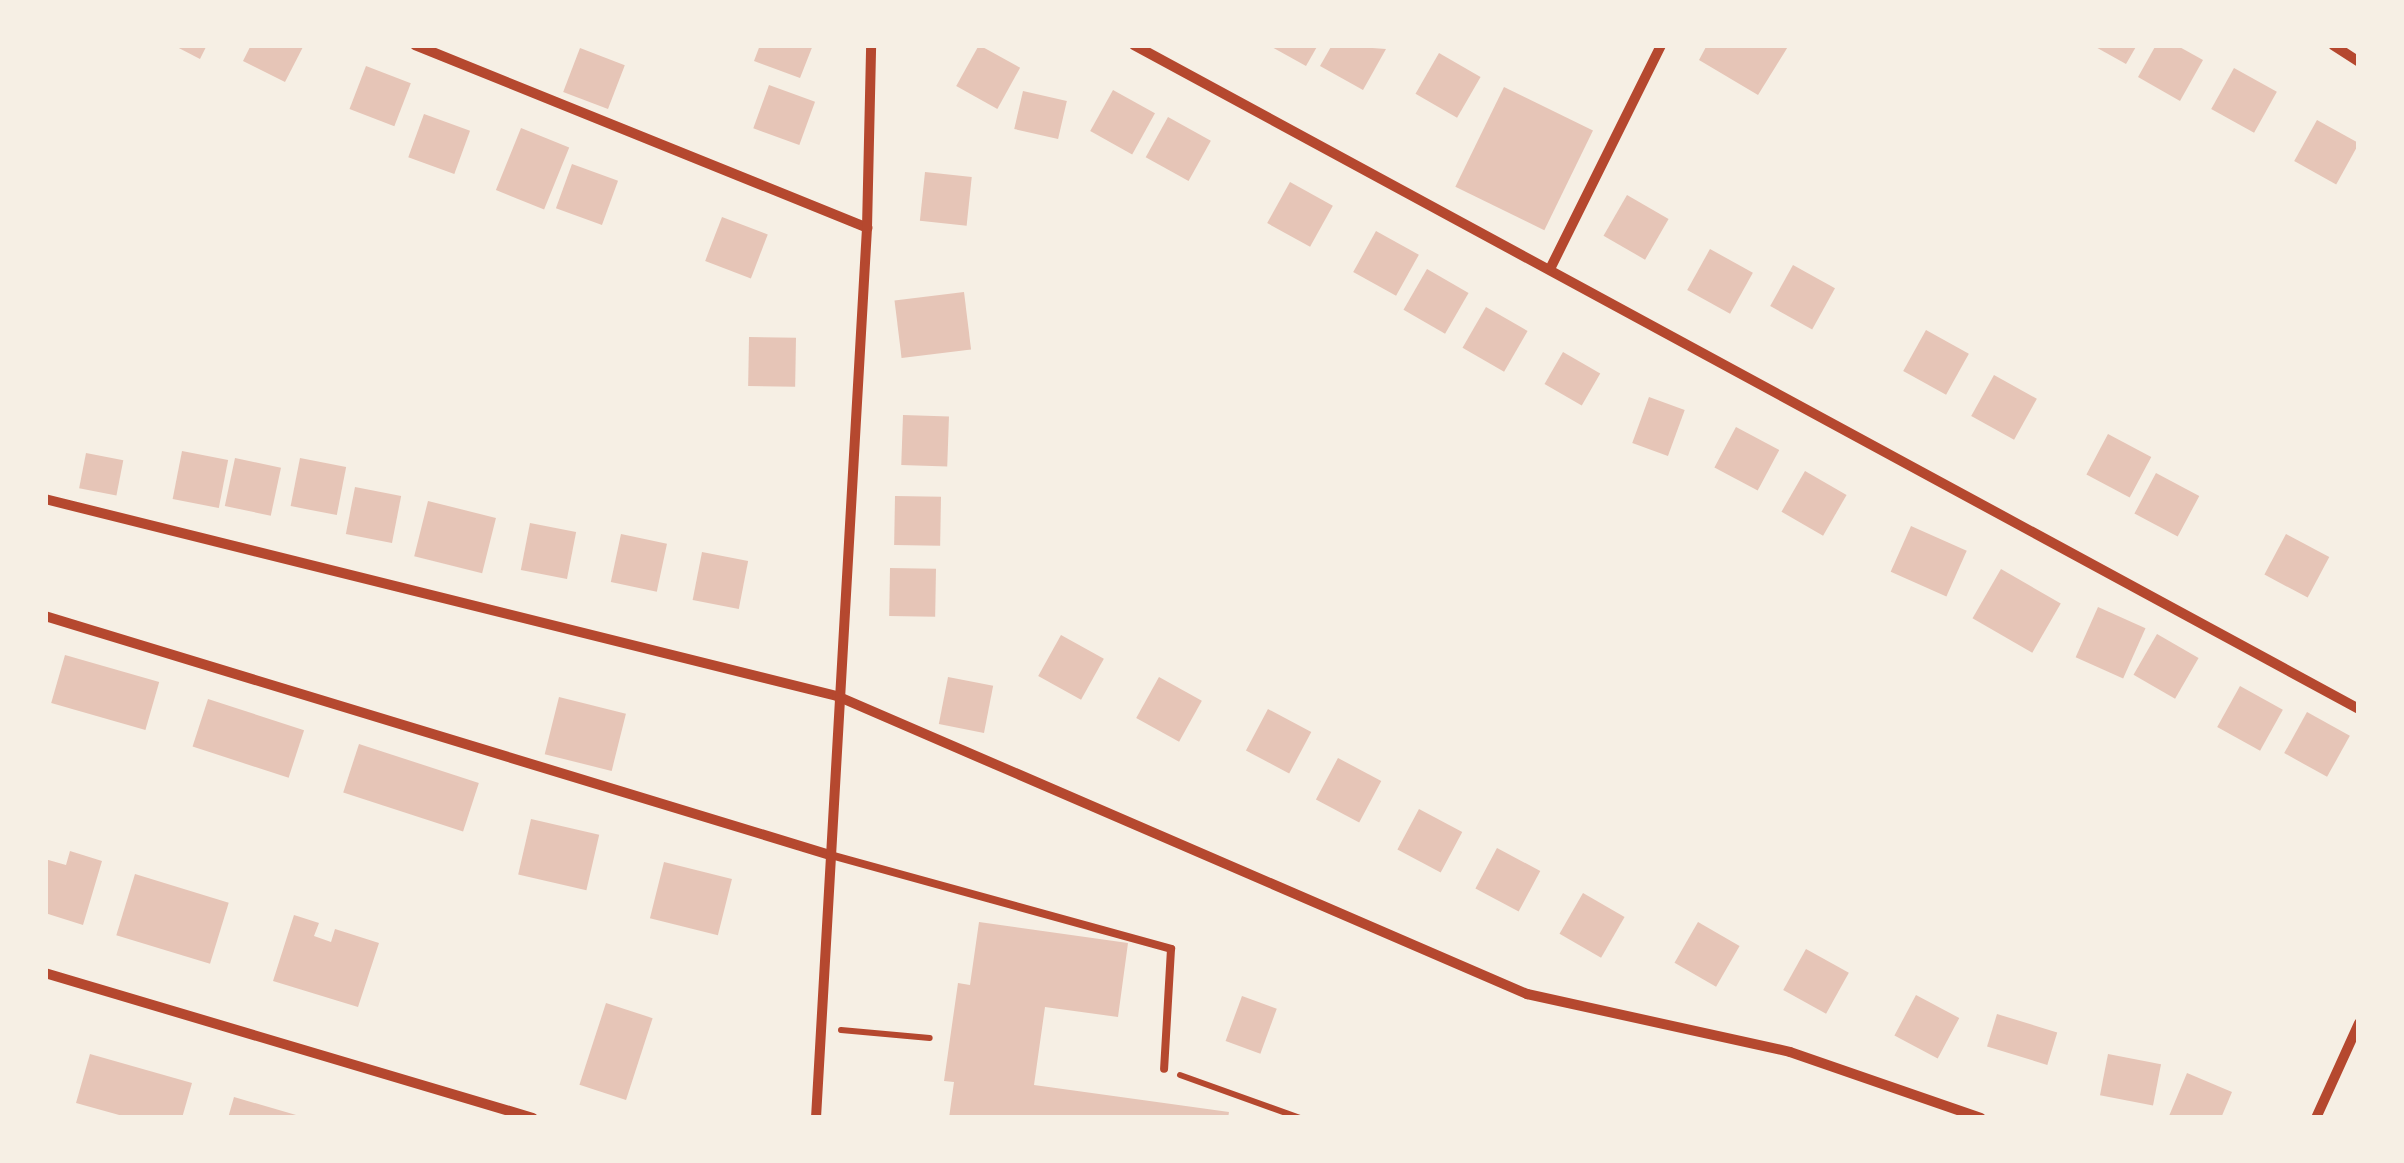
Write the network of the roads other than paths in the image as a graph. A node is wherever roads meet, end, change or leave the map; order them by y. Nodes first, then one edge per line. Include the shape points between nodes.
1 (415, 45) edge
2 (871, 45) edge
3 (1134, 45) edge
4 (1662, 45) edge
5 (2333, 45) edge
6 (2359, 62) edge
7 (867, 228) junction
8 (1550, 267) junction
9 (45, 499) edge
10 (45, 616) edge
11 (838, 696) junction
12 (2359, 708) edge
13 (827, 854) junction
14 (45, 973) edge
15 (2359, 1022) edge
16 (1164, 1069) road end
17 (533, 1118) edge
18 (816, 1118) edge
19 (1981, 1118) edge
20 (2316, 1118) edge

1 - 7 street
2 - 7 street
3 - 8 street
4 - 8 street
5 - 6 street
7 - 11 street
8 - 12 street
9 - 11 street
10 - 13 street
11 - 13 street
11 - 19 street via 1527,994 1790,1052
13 - 16 lane via 1171,949
13 - 18 street
14 - 17 street
15 - 20 street

